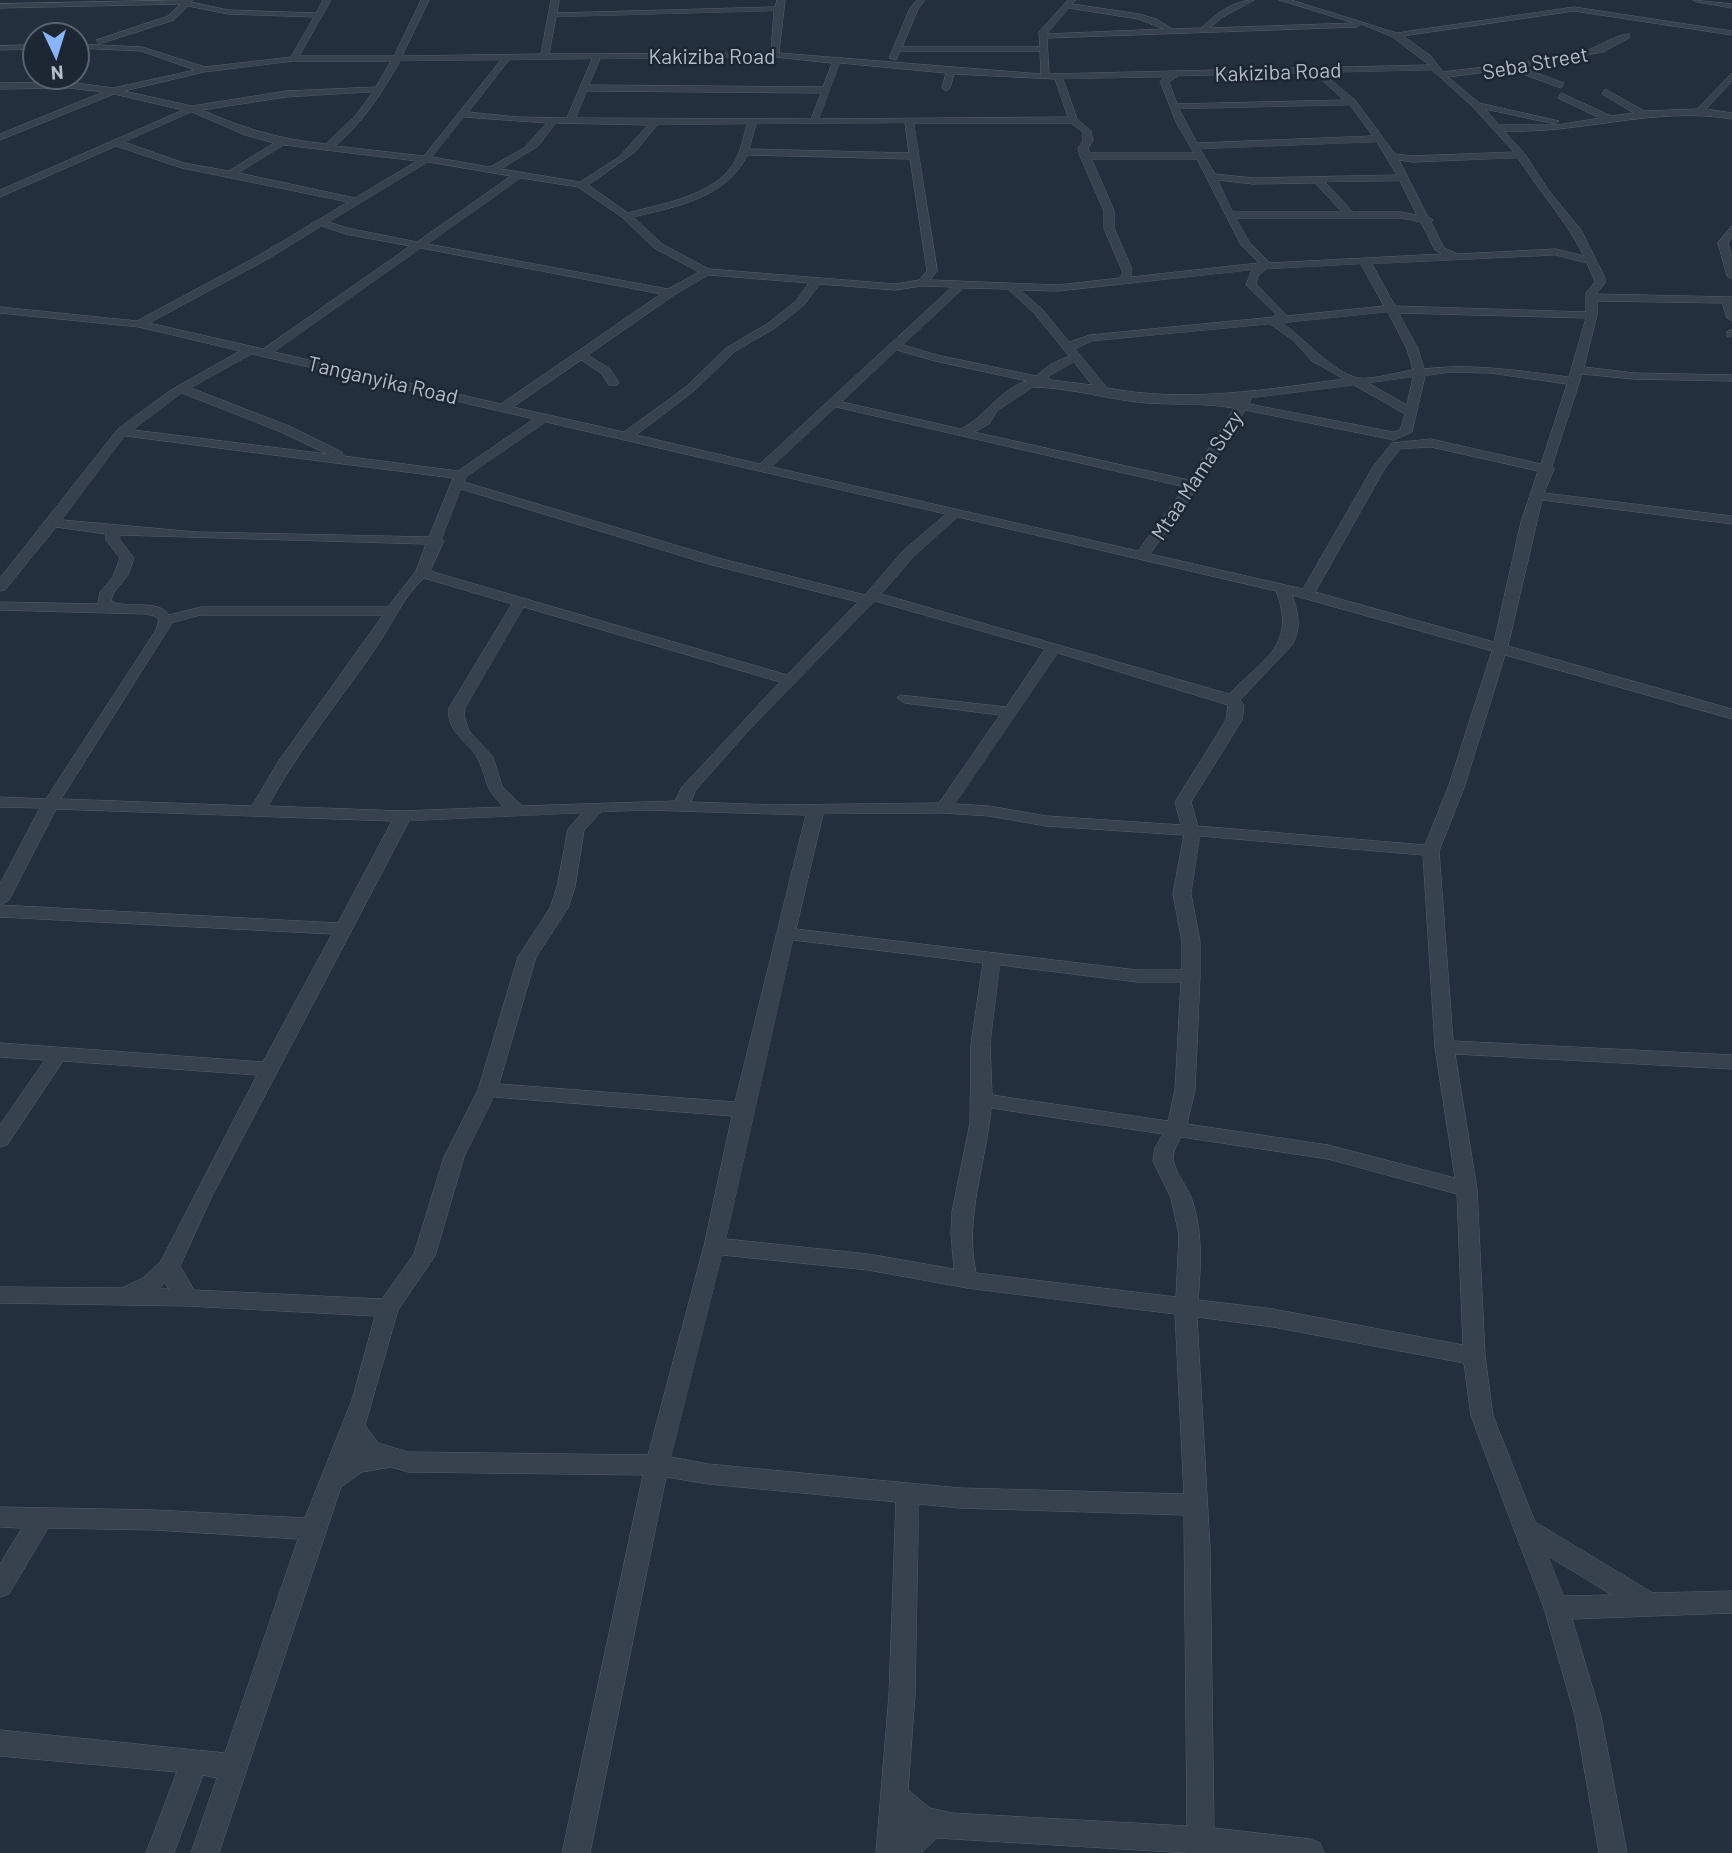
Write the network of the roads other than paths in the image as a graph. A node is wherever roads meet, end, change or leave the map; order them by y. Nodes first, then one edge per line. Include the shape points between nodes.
1 (327, 0) edge
2 (425, 0) edge
3 (553, 0) edge
4 (690, 0) edge
5 (782, 0) edge
6 (921, 0) edge
7 (1250, 0) edge
8 (1283, 0) edge
9 (1697, 0) edge
10 (184, 2) edge
11 (1070, 3) edge
12 (0, 6) edge
13 (1732, 6) edge
14 (777, 9) junction
15 (672, 11) junction
16 (263, 15) junction
17 (317, 15) junction
18 (551, 15) junction
19 (1371, 25) junction
20 (304, 26) junction
21 (1201, 32) junction
22 (1172, 33) junction
23 (1732, 33) edge
24 (1396, 35) junction
25 (1044, 36) junction
26 (1626, 36) dead end
27 (91, 45) edge
28 (21, 47) edge
29 (0, 48) edge
30 (91, 48) edge
31 (898, 49) junction
32 (1043, 49) junction
33 (598, 55) junction
34 (775, 55) junction
35 (545, 56) junction
36 (507, 57) junction
37 (398, 58) junction
38 (294, 59) junction
39 (838, 59) junction
40 (890, 65) junction
41 (1510, 66) junction
42 (204, 70) junction
43 (951, 71) junction
44 (1438, 71) junction
45 (1176, 74) junction
46 (1140, 75) junction
47 (1045, 76) junction
48 (1732, 76) edge
49 (1058, 77) junction
50 (1325, 78) dead end
51 (1164, 81) junction
52 (1561, 85) dead end
53 (0, 86) edge
54 (586, 88) junction
55 (946, 88) dead end
56 (380, 89) junction
57 (113, 90) junction
58 (825, 90) junction
59 (1605, 92) dead end
60 (1561, 96) dead end
61 (1352, 102) junction
62 (1475, 104) junction
63 (1174, 107) junction
64 (192, 109) junction
65 (1700, 111) junction
66 (464, 114) junction
67 (1643, 114) junction
68 (1732, 117) edge
69 (1073, 120) junction
70 (1611, 120) junction
71 (553, 121) junction
72 (570, 121) junction
73 (814, 121) junction
74 (653, 122) junction
75 (752, 122) junction
76 (909, 122) junction
77 (1572, 124) junction
78 (1498, 128) junction
79 (0, 137) edge
80 (1377, 139) junction
81 (282, 142) junction
82 (117, 143) junction
83 (1196, 146) junction
84 (327, 148) junction
85 (742, 152) junction
86 (1521, 155) junction
87 (913, 156) junction
88 (1085, 156) junction
89 (1201, 156) junction
90 (1392, 156) junction
91 (426, 159) junction
92 (493, 169) junction
93 (231, 174) junction
94 (519, 175) junction
95 (1212, 176) junction
96 (1405, 178) junction
97 (1318, 180) junction
98 (581, 185) junction
99 (0, 194) edge
100 (358, 201) junction
101 (1229, 215) junction
102 (1350, 215) junction
103 (626, 216) junction
104 (1427, 220) junction
105 (322, 223) junction
106 (1732, 229) edge
107 (419, 246) junction
108 (1438, 254) junction
109 (1589, 260) junction
110 (1365, 261) junction
111 (1265, 266) junction
112 (1126, 267) junction
113 (707, 272) junction
114 (1732, 276) edge
115 (1158, 278) junction
116 (816, 282) junction
117 (1123, 282) junction
118 (922, 283) junction
119 (961, 285) junction
120 (1012, 288) junction
121 (670, 293) junction
122 (1594, 293) junction
123 (1729, 300) edge
124 (1389, 309) junction
125 (0, 310) edge
126 (1592, 315) junction
127 (1732, 318) edge
128 (1274, 322) junction
129 (139, 324) junction
130 (1054, 332) junction
131 (1090, 338) junction
132 (895, 346) junction
133 (252, 349) junction
134 (267, 352) junction
135 (1071, 354) junction
136 (581, 355) junction
137 (1419, 371) junction
138 (1573, 375) junction
139 (1732, 378) edge
140 (1350, 380) junction
141 (1044, 381) junction
142 (613, 383) dead end
143 (183, 389) junction
144 (1102, 390) junction
145 (1251, 394) junction
146 (1211, 400) junction
147 (832, 403) junction
148 (1240, 407) junction
149 (503, 408) junction
150 (1410, 412) junction
151 (544, 418) junction
152 (122, 432) junction
153 (962, 433) junction
154 (626, 437) junction
155 (354, 462) junction
156 (763, 468) junction
157 (1548, 469) junction
158 (458, 480) junction
159 (1193, 485) junction
160 (1539, 496) junction
161 (955, 513) junction
162 (1732, 520) edge
163 (53, 523) junction
164 (113, 531) junction
165 (437, 541) junction
166 (1141, 556) junction
167 (422, 573) junction
168 (0, 587) edge
169 (1282, 588) junction
170 (1307, 594) junction
171 (870, 598) junction
172 (521, 601) junction
173 (0, 606) edge
174 (115, 609) junction
175 (391, 611) junction
176 (166, 620) junction
177 (1500, 648) junction
178 (1053, 649) junction
179 (789, 680) junction
180 (905, 698) dead end
181 (1232, 700) junction
182 (1010, 712) junction
183 (1732, 714) edge
184 (0, 802) edge
185 (51, 803) junction
186 (682, 805) junction
187 (816, 808) junction
188 (944, 808) junction
189 (595, 809) junction
190 (257, 811) junction
191 (519, 812) junction
192 (403, 816) junction
193 (1191, 831) junction
194 (1431, 851) junction
195 (0, 900) edge
196 (0, 911) edge
197 (342, 929) junction
198 (786, 933) junction
199 (992, 961) junction
200 (1191, 976) junction
201 (1444, 1047) junction
202 (0, 1050) edge
203 (59, 1053) junction
204 (1732, 1062) edge
205 (270, 1069) junction
206 (488, 1090) junction
207 (982, 1100) junction
208 (743, 1110) junction
209 (1175, 1129) junction
210 (0, 1140) edge
211 (1467, 1189) junction
212 (714, 1246) junction
213 (169, 1266) junction
214 (967, 1280) junction
215 (0, 1295) edge
216 (118, 1296) junction
217 (188, 1298) junction
218 (388, 1308) junction
219 (1186, 1308) junction
220 (1474, 1356) junction
221 (352, 1425) junction
222 (388, 1458) junction
223 (657, 1465) junction
224 (334, 1482) junction
225 (908, 1491) junction
226 (1195, 1506) junction
227 (0, 1517) edge
228 (41, 1518) junction
229 (313, 1530) junction
230 (1525, 1530) junction
231 (0, 1586) edge
232 (1732, 1602) edge
233 (1647, 1603) junction
234 (1556, 1608) junction
235 (0, 1743) edge
236 (195, 1761) junction
237 (236, 1768) junction
238 (895, 1795) junction
239 (932, 1825) junction
240 (1202, 1840) junction
241 (160, 1853) edge
242 (205, 1853) edge
243 (576, 1853) edge
244 (890, 1853) edge
245 (901, 1853) edge
246 (1310, 1853) edge
247 (1613, 1853) edge

1 - 17 street
2 - 37 street
3 - 18 street
4 - 15 street
5 - 14 street
6 - 31 street
7 - 21 street via 1218,16
8 - 19 street
9 - 13 street
10 - 12 street
10 - 16 street via 216,11
10 - 27 street via 171,18
11 - 22 street via 1146,19 1166,25
11 - 25 street
14 - 15 street
14 - 34 street
15 - 18 street
16 - 17 street
16 - 20 street
17 - 20 street
18 - 35 street
19 - 21 street
19 - 24 street
20 - 38 street
21 - 22 street
22 - 25 street
23 - 24 street via 1574,9
24 - 44 street
25 - 32 street
26 - 41 street, Seba Street via 1592,52
28 - 29 street
30 - 42 street via 142,49
31 - 32 street
31 - 40 street
32 - 47 street
33 - 34 street, Kakiziba Road
33 - 35 street, Kakiziba Road
33 - 54 street
34 - 39 street, Kakiziba Road
35 - 36 street, Kakiziba Road
36 - 37 street, Kakiziba Road
36 - 66 street
37 - 38 street, Kakiziba Road
37 - 56 street
38 - 42 street, Kakiziba Road
39 - 40 street, Kakiziba Road
39 - 58 street
40 - 43 street, Kakiziba Road
41 - 44 street, Seba Street
41 - 52 street
42 - 57 street, Kakiziba Road
43 - 47 street, Kakiziba Road
43 - 55 street
44 - 45 street, Kakiziba Road
44 - 62 street
45 - 46 street, Kakiziba Road
45 - 51 street
46 - 49 street, Kakiziba Road
46 - 51 street
47 - 49 street, Kakiziba Road
48 - 65 street
49 - 69 street
50 - 61 street
51 - 63 street
53 - 57 street
54 - 58 street
54 - 72 street
56 - 64 street via 258,97
56 - 84 street via 351,128
57 - 64 street
57 - 79 street, Kakiziba Road
58 - 73 street
59 - 67 street
60 - 70 street
61 - 63 street
61 - 80 street
62 - 77 street
62 - 78 street
63 - 83 street
64 - 81 street
64 - 82 street
65 - 67 street
65 - 68 street
66 - 71 street
66 - 91 street
67 - 70 street
69 - 76 street
69 - 88 street via 1087,131
70 - 77 street
71 - 72 street
71 - 92 street via 531,148
72 - 74 street
73 - 75 street
73 - 76 street
74 - 75 street
74 - 98 street via 644,139 618,163
75 - 85 street
76 - 87 street
77 - 78 street
78 - 86 street
80 - 83 street
80 - 90 street
81 - 84 street
81 - 93 street
82 - 93 street via 182,165
82 - 99 street
83 - 89 street
84 - 91 street
85 - 87 street
85 - 103 street via 733,170 699,194
86 - 90 street
86 - 109 street via 1576,230
87 - 118 street via 932,271
88 - 89 street
88 - 112 street
89 - 95 street
90 - 96 street
91 - 92 street
91 - 100 street
92 - 94 street
93 - 100 street
94 - 98 street
94 - 107 street
95 - 97 street
95 - 101 street
96 - 97 street
96 - 104 street
97 - 102 street
98 - 103 street
100 - 105 street
101 - 102 street
101 - 111 street
102 - 104 street via 1411,215
103 - 113 street via 658,246
104 - 108 street
105 - 107 street
105 - 129 street
106 - 114 street via 1723,243
107 - 121 street
107 - 134 street
108 - 109 street via 1556,252
108 - 110 street
109 - 122 street via 1600,278
110 - 111 street
110 - 124 street
111 - 115 street
111 - 128 street via 1253,275 1251,285 1281,313
112 - 115 street
112 - 117 street
113 - 116 street
113 - 121 street
115 - 117 street
116 - 118 street via 882,287
116 - 154 street via 800,303 730,350 690,389
117 - 120 street
118 - 119 street
119 - 120 street
119 - 132 street
120 - 130 street via 1024,295
121 - 136 street
122 - 123 street
122 - 126 street
123 - 127 street
124 - 126 street
124 - 128 street
124 - 137 street via 1409,340
125 - 129 street, Tanganyika Road
126 - 138 street
128 - 131 street
128 - 140 street via 1316,359
129 - 133 street, Tanganyika Road
130 - 131 street
130 - 135 street
131 - 135 street via 1076,342
132 - 141 street
132 - 147 street
133 - 134 street, Tanganyika Road
133 - 143 street
134 - 149 street, Tanganyika Road
135 - 141 street via 1042,376
135 - 144 street
136 - 142 street via 606,371
136 - 149 street
137 - 138 street
137 - 140 street
137 - 150 street
138 - 139 street
138 - 157 street
140 - 145 street
140 - 150 street
141 - 144 street
141 - 153 street via 1022,386 999,402 985,421
143 - 152 street
143 - 155 street
144 - 146 street via 1145,398
145 - 146 street
145 - 148 street, Mtaa Mama Suzy
146 - 148 street
147 - 153 street
147 - 156 street
148 - 150 street via 1394,436 1406,432
148 - 159 street, Mtaa Mama Suzy
149 - 151 street, Tanganyika Road
151 - 154 street, Tanganyika Road
151 - 158 street
152 - 155 street
152 - 163 street
153 - 159 street
154 - 156 street, Tanganyika Road
155 - 158 street
156 - 161 street, Tanganyika Road
157 - 160 street
157 - 170 street via 1431,443 1396,446 1379,467
158 - 165 street
158 - 171 street via 717,562
159 - 166 street, Mtaa Mama Suzy
160 - 162 street
160 - 177 street via 1528,522
161 - 166 street, Tanganyika Road
161 - 171 street via 908,554
163 - 164 street
163 - 168 street
164 - 165 street
164 - 174 street via 113,540 127,558 120,577 104,595 104,603
165 - 167 street
166 - 169 street, Tanganyika Road
167 - 172 street
167 - 175 street via 401,593
169 - 170 street, Tanganyika Road
169 - 181 street via 1293,631
170 - 177 street, Tanganyika Road
171 - 178 street
171 - 179 street
172 - 179 street
172 - 191 street via 456,716 462,732 485,757 494,788
173 - 174 street
174 - 176 street via 160,612
175 - 176 street via 201,611
175 - 190 street via 274,777
176 - 185 street
177 - 183 street, Tanganyika Road
177 - 194 street
178 - 181 street
178 - 182 street
179 - 186 street via 688,790
180 - 182 street
181 - 193 street via 1238,712 1183,802
182 - 188 street
184 - 185 street
185 - 190 street
185 - 195 street
186 - 187 street
186 - 189 street
187 - 188 street
187 - 198 street
188 - 193 street
189 - 191 street
189 - 206 street via 576,828 559,908 527,957
190 - 192 street
191 - 192 street
192 - 197 street
193 - 194 street
193 - 200 street via 1191,856 1182,894 1191,942
194 - 201 street
196 - 197 street
197 - 205 street
198 - 199 street
198 - 208 street
199 - 200 street via 1137,976
199 - 207 street via 983,1009
200 - 209 street via 1185,1090
201 - 204 street
201 - 211 street
202 - 203 street
203 - 205 street
203 - 210 street
205 - 213 street
206 - 208 street
206 - 218 street via 454,1157 424,1256
207 - 209 street
207 - 214 street via 960,1221 961,1261
208 - 212 street
209 - 211 street via 1328,1152
209 - 219 street via 1163,1161 1181,1198 1189,1235
211 - 220 street
212 - 214 street via 868,1262
212 - 223 street
213 - 216 street via 151,1284
213 - 217 street
214 - 219 street
215 - 216 street
216 - 217 street
217 - 218 street
218 - 221 street
219 - 220 street via 1340,1329
219 - 226 street
220 - 230 street via 1482,1416
221 - 222 street via 370,1451
221 - 224 street
222 - 223 street via 431,1464
222 - 224 street via 356,1463
223 - 225 street via 708,1474
223 - 243 street
224 - 229 street
225 - 226 street via 1023,1501
225 - 238 street
226 - 240 street
227 - 228 street
228 - 229 street
228 - 231 street
229 - 237 street
230 - 233 street
230 - 234 street
232 - 233 street
233 - 234 street
234 - 247 street via 1588,1716
235 - 236 street
236 - 237 street
236 - 241 street
237 - 242 street
238 - 239 street
238 - 244 street
239 - 240 street
239 - 245 street
240 - 246 street

